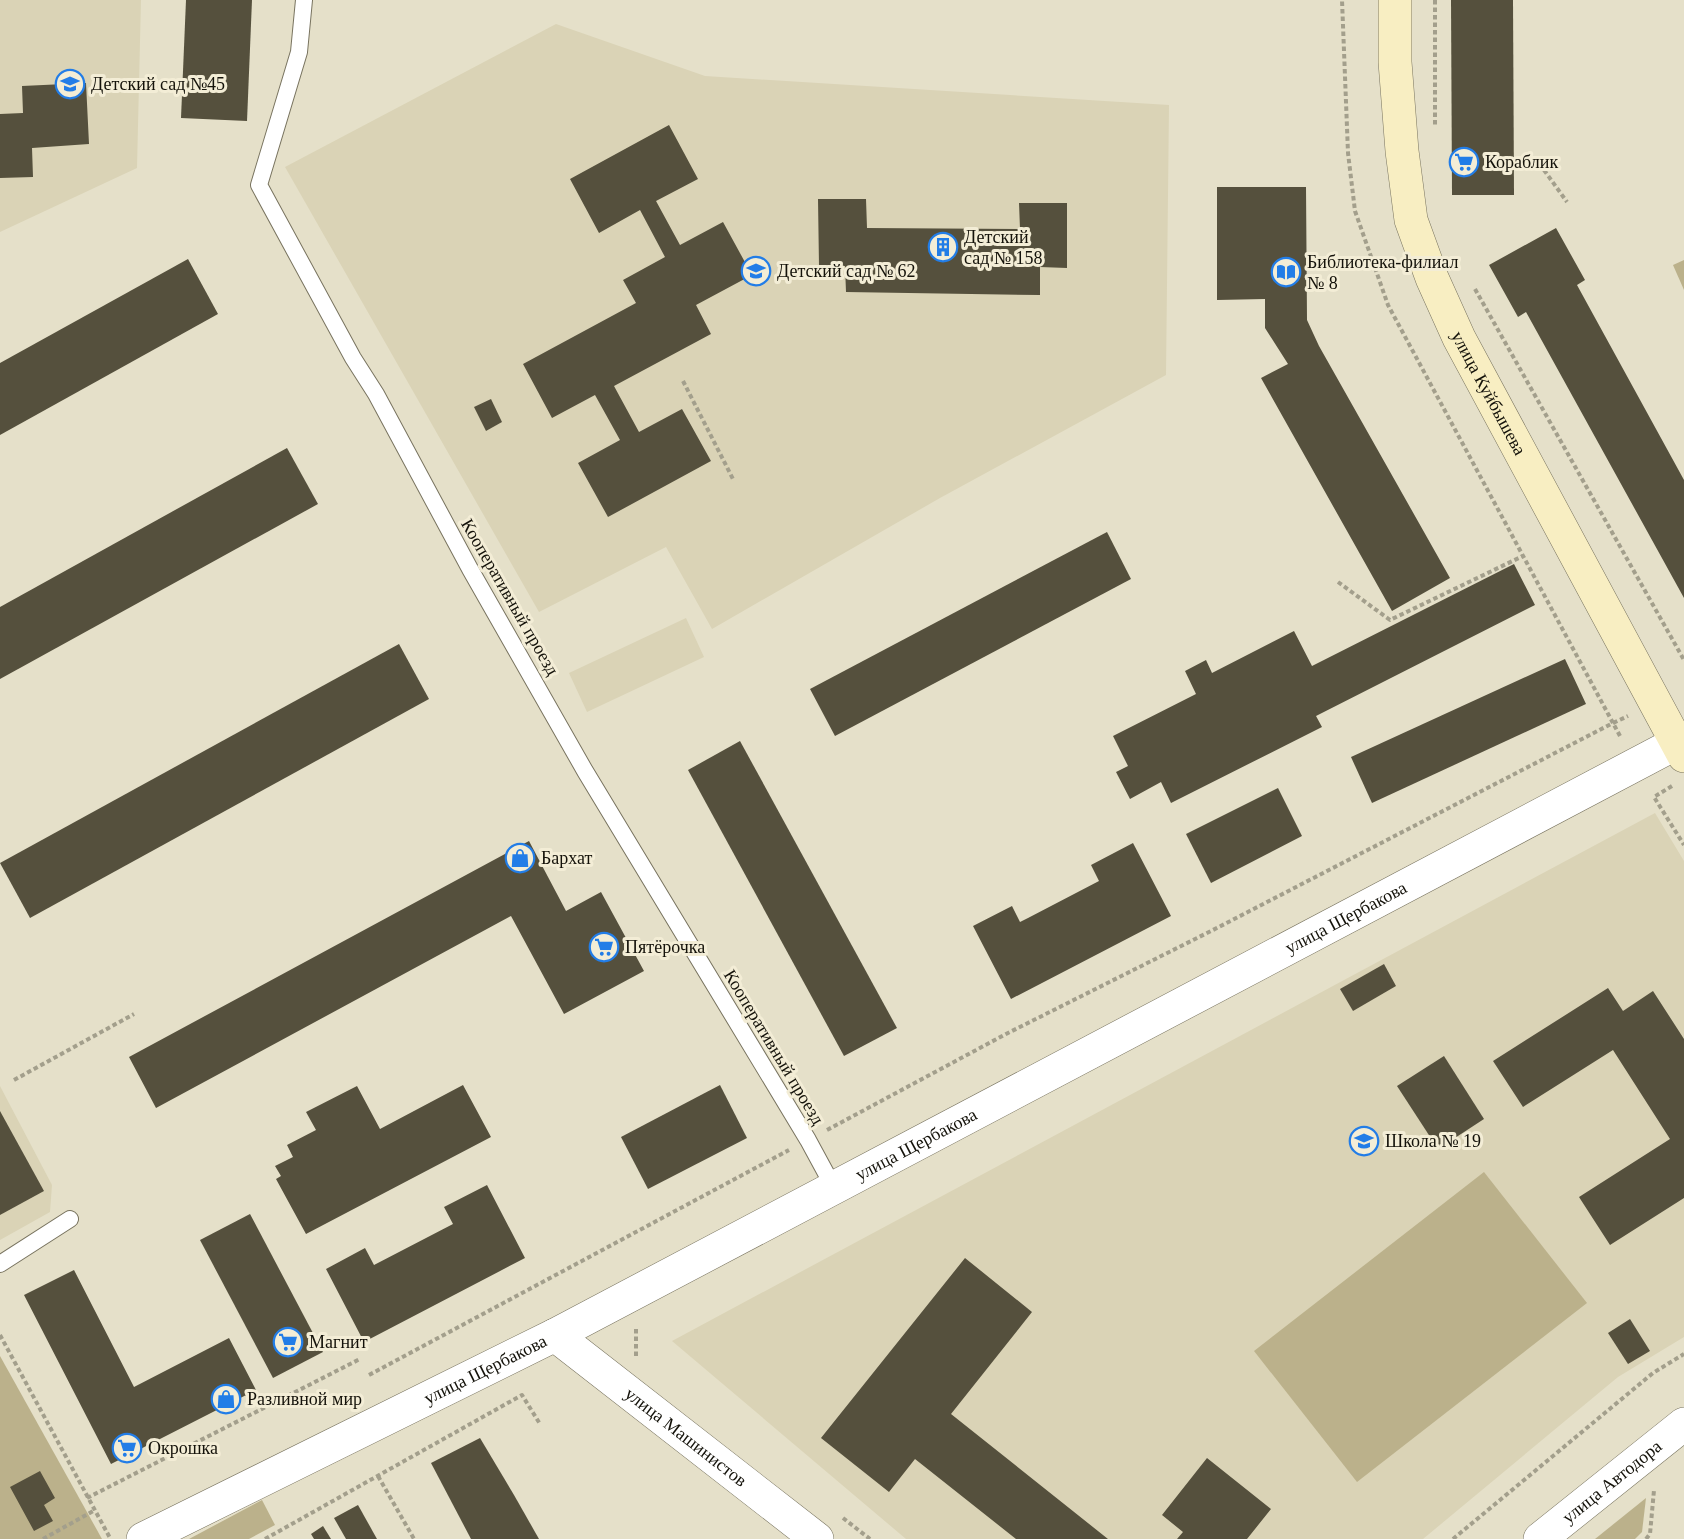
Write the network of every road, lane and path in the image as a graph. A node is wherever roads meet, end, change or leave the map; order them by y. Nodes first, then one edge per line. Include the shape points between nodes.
1 (304, 0) edge
2 (1342, 0) edge
3 (1395, 0) edge
4 (1435, 0) edge
5 (1435, 129) dead end
6 (1544, 170) dead end
7 (1567, 202) dead end
8 (1474, 288) dead end
9 (683, 381) dead end
10 (734, 481) dead end
11 (1523, 556) junction
12 (1338, 582) dead end
13 (1684, 660) edge
14 (1680, 756) edge
15 (1684, 845) edge
16 (134, 1014) dead end
17 (14, 1080) dead end
18 (808, 1140) junction
19 (834, 1188) junction
20 (70, 1219) dead end
21 (0, 1264) edge
22 (0, 1335) edge
23 (555, 1335) junction
24 (1684, 1354) edge
25 (360, 1359) dead end
26 (369, 1376) dead end
27 (540, 1424) dead end
28 (1684, 1424) edge
29 (378, 1476) junction
30 (1654, 1483) dead end
31 (87, 1498) junction
32 (95, 1510) junction
33 (43, 1539) edge
34 (111, 1539) edge
35 (143, 1539) edge
36 (266, 1539) edge
37 (414, 1539) edge
38 (817, 1539) edge
39 (1453, 1539) edge
40 (1540, 1539) edge
41 (1646, 1539) edge

1 - 18 lane, Кооперативный проезд via 298,52 259,185 585,771
2 - 11 path via 1348,153 1355,211 1388,305
3 - 14 street, улица Куйбышева via 1395,62 1411,220 1432,278 1459,338
4 - 5 path
6 - 7 path
8 - 13 path
9 - 10 path
11 - 12 path via 1390,620
11 - 18 path via 1613,723 1006,1034
14 - 15 path via 1654,797
14 - 19 street, улица Щербакова
16 - 17 path
18 - 19 lane, Кооперативный проезд
18 - 26 path
19 - 23 street, улица Щербакова
20 - 21 lane
22 - 31 path
23 - 35 street, улица Щербакова
23 - 38 street, улица Машинистов
24 - 39 path via 1653,1373
25 - 31 path
27 - 29 path via 522,1395
28 - 40 street, улица Автодора
29 - 36 path
29 - 37 path
30 - 41 path via 1650,1534
31 - 32 path
32 - 33 path
32 - 34 path

